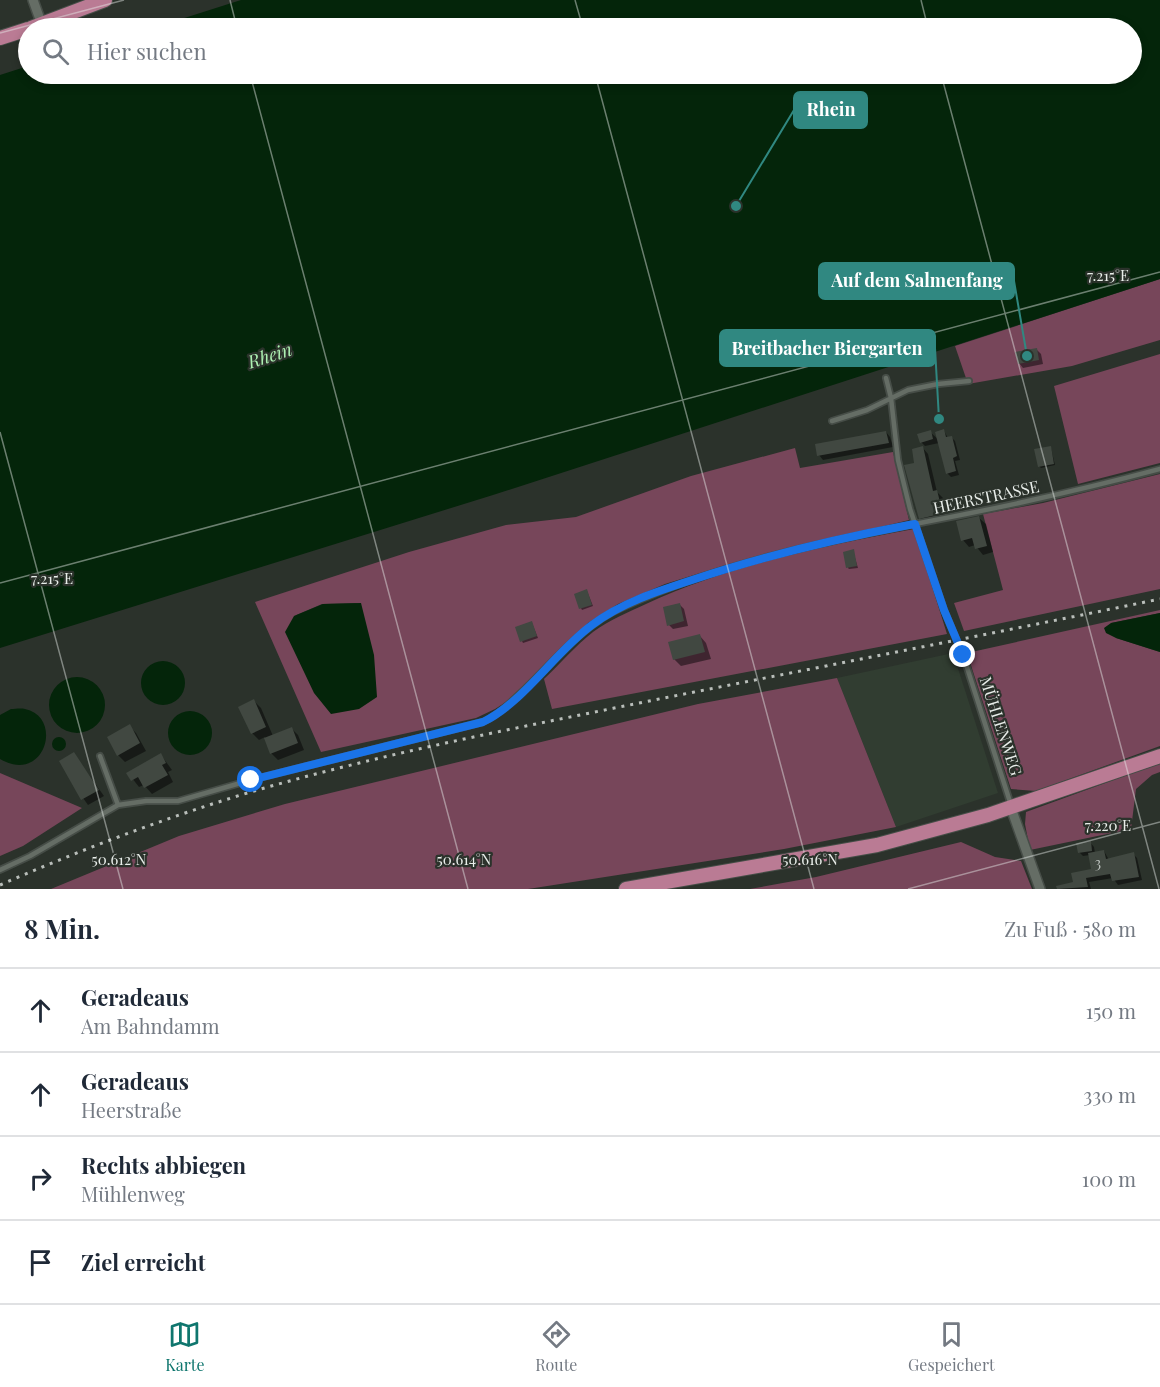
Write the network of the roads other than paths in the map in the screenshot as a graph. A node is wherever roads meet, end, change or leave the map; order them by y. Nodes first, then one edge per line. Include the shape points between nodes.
1 (33, 0) edge
2 (105, 0) edge
3 (34, 18) edge
4 (59, 18) edge
5 (18, 33) edge
6 (0, 38) edge
7 (886, 378) dead end
8 (969, 381) dead end
9 (891, 398) junction
10 (832, 421) dead end
11 (1160, 469) edge
12 (915, 524) junction
13 (100, 756) dead end
14 (1160, 756) edge
15 (118, 805) junction
16 (1011, 808) junction
17 (0, 870) edge
18 (626, 889) edge
19 (1040, 889) edge

1 - 3 street
2 - 4 main road
5 - 6 main road
7 - 9 lane, MÜHLENWEG
8 - 9 lane via 918,388
9 - 10 lane
9 - 12 lane, MÜHLENWEG via 898,460
11 - 12 lane, HEERSTRASSE
12 - 15 lane, HEERSTRASSE via 837,538 726,568 622,607 591,625 492,717 473,725 178,801
12 - 16 lane, MÜHLENWEG via 963,655
13 - 15 lane
14 - 16 main road
15 - 17 lane
16 - 18 main road via 878,845
16 - 19 street, MÜHLENWEG

